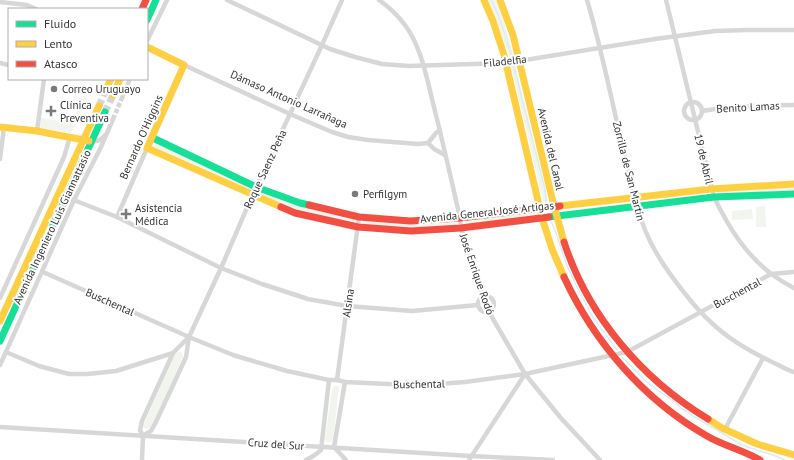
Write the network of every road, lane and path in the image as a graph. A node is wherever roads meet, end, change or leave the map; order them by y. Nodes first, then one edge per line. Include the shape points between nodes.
1 (156, 0) edge
2 (166, 0) edge
3 (227, 0) edge
4 (342, 0) edge
5 (379, 0) edge
6 (484, 0) edge
7 (500, 0) edge
8 (587, 0) edge
9 (666, 0) edge
10 (0, 2) edge
11 (34, 8) edge
12 (148, 18) edge
13 (794, 30) edge
14 (675, 37) junction
15 (148, 39) edge
16 (322, 45) junction
17 (148, 47) edge
18 (600, 48) junction
19 (519, 61) junction
20 (506, 63) junction
21 (184, 65) junction
22 (424, 66) junction
23 (44, 80) edge
24 (110, 80) edge
25 (120, 80) edge
26 (130, 80) edge
27 (107, 87) tunnel mouth
28 (113, 95) tunnel mouth
29 (122, 98) tunnel mouth
30 (691, 102) junction
31 (794, 105) edge
32 (99, 106) tunnel mouth
33 (702, 110) junction
34 (105, 112) tunnel mouth
35 (290, 114) junction
36 (113, 119) tunnel mouth
37 (695, 120) junction
38 (2, 127) edge
39 (109, 128) junction
40 (440, 130) junction
41 (37, 132) junction
42 (70, 137) junction
43 (153, 138) junction
44 (83, 140) junction
45 (92, 142) junction
46 (428, 143) junction
47 (148, 148) junction
48 (445, 155) junction
49 (0, 158) edge
50 (794, 184) edge
51 (256, 187) junction
52 (711, 189) junction
53 (794, 194) edge
54 (253, 195) junction
55 (66, 197) junction
56 (634, 197) junction
57 (714, 197) junction
58 (74, 200) junction
59 (637, 206) junction
60 (554, 207) junction
61 (540, 209) junction
62 (556, 216) junction
63 (359, 217) junction
64 (117, 218) junction
65 (460, 218) junction
66 (542, 218) junction
67 (358, 227) junction
68 (461, 228) junction
69 (221, 268) junction
70 (43, 272) junction
71 (794, 272) edge
72 (772, 274) junction
73 (9, 278) junction
74 (20, 278) junction
75 (794, 288) edge
76 (483, 296) junction
77 (0, 298) edge
78 (348, 306) junction
79 (478, 306) junction
80 (2, 310) edge
81 (489, 311) junction
82 (701, 312) junction
83 (12, 314) junction
84 (0, 321) edge
85 (189, 337) junction
86 (0, 341) edge
87 (6, 352) junction
88 (627, 352) junction
89 (173, 353) junction
90 (612, 355) junction
91 (763, 358) junction
92 (0, 365) edge
93 (794, 372) edge
94 (525, 374) junction
95 (330, 380) junction
96 (337, 380) junction
97 (344, 382) junction
98 (0, 427) edge
99 (725, 429) junction
100 (143, 436) junction
101 (321, 447) junction
102 (334, 447) junction
103 (794, 455) edge
104 (470, 458) edge
105 (142, 460) edge
106 (306, 460) edge
107 (346, 460) edge
108 (463, 460) edge
109 (553, 460) edge
110 (600, 460) edge
111 (760, 460) edge

1 - 12 street
2 - 15 street
3 - 16 street, Filadelfia
4 - 16 street, Roque Saenz Peña
5 - 22 street, José Enrique Rodó via 406,26
6 - 20 street via 498,32
7 - 19 street, Avenida del Canal
8 - 18 street, Zorrilla de San Martín
9 - 14 street, 19 de Abril
10 - 11 street
13 - 14 street, Filadelfia via 715,31
14 - 18 street, Filadelfia
14 - 30 street, 19 de Abril
16 - 22 street, Filadelfia via 382,64
16 - 35 street, Roque Saenz Peña
17 - 21 street, Dámaso Antonio Larrañaga
18 - 19 street, Filadelfia
18 - 56 street, Zorrilla de San Martín
19 - 20 street, Filadelfia
19 - 60 street, Avenida del Canal
20 - 22 street, Filadelfia
20 - 61 street
21 - 35 street, Dámaso Antonio Larrañaga
21 - 43 street, Bernardo O'Higgins
22 - 40 street, José Enrique Rodó
23 - 41 street
24 - 27 street
25 - 28 street
26 - 29 street
30 - 33 street, Benito Lamas via 696,102
30 - 37 street, 19 de Abril
30 - 37 street via 684,108 684,114 689,120
31 - 33 street, Benito Lamas
32 - 44 street, Avenida Ingeniero Luis Giannattasio
33 - 37 street, Benito Lamas via 700,117
34 - 45 street, Avenida Ingeniero Luis Giannattasio
35 - 46 street, Dámaso Antonio Larrañaga via 348,137 396,143
35 - 51 street, Roque Saenz Peña
36 - 39 street, Avenida Ingeniero Luis Giannattasio
37 - 52 street, 19 de Abril
38 - 41 street
38 - 49 street
39 - 45 street via 103,138
39 - 58 street, Avenida Ingeniero Luis Giannattasio
40 - 46 street
40 - 48 street, José Enrique Rodó
41 - 42 street
42 - 44 street
42 - 73 street, Avenida Ingeniero Luis Giannattasio via 64,157
43 - 47 street, Bernardo O'Higgins
43 - 51 street, Avenida General José Artigas
44 - 45 street
44 - 74 street, Avenida Ingeniero Luis Giannattasio
45 - 55 street, Avenida Ingeniero Luis Giannattasio
46 - 48 street
47 - 54 street, Avenida General José Artigas
47 - 64 street, Bernardo O'Higgins
48 - 65 street, José Enrique Rodó
50 - 52 street, Avenida General José Artigas
51 - 54 street, Roque Saenz Peña
51 - 63 street, Avenida General José Artigas via 300,203
52 - 56 street, Avenida General José Artigas
52 - 57 street, 19 de Abril
53 - 57 street, Avenida General José Artigas
54 - 67 street, Avenida General José Artigas via 295,213
54 - 69 street, Roque Saenz Peña
55 - 58 street
55 - 83 street, Avenida Ingeniero Luis Giannattasio
56 - 59 street, Zorrilla de San Martín
56 - 60 street, Avenida General José Artigas
57 - 59 street, Avenida General José Artigas
57 - 72 street, 19 de Abril via 725,221 744,247
58 - 64 street
58 - 70 street, Avenida Ingeniero Luis Giannattasio
59 - 62 street, Avenida General José Artigas
59 - 82 street, Zorrilla de San Martín via 660,261
60 - 61 street, Avenida General José Artigas
60 - 62 street, Avenida del Canal
61 - 65 street, Avenida General José Artigas
61 - 66 street
62 - 66 street, Avenida General José Artigas
62 - 88 street, Avenida del Canal via 579,280 602,321
63 - 65 street, Avenida General José Artigas via 410,221
63 - 67 street, Alsina
64 - 69 street
65 - 68 street, José Enrique Rodó
66 - 68 street, Avenida General José Artigas
66 - 90 street via 557,263 568,286 579,307
67 - 68 street, Avenida General José Artigas via 411,231
67 - 78 street, Alsina
68 - 76 street, José Enrique Rodó
69 - 78 street via 308,299
69 - 85 street, Roque Saenz Peña
70 - 85 street, Buschental
70 - 87 street, Avenida Ingeniero Luis Giannattasio
71 - 72 street, Buschental
72 - 75 street, 19 de Abril
72 - 82 street, Buschental
73 - 74 street
73 - 77 street, Avenida Ingeniero Luis Giannattasio
74 - 80 street, Avenida Ingeniero Luis Giannattasio
76 - 79 street
76 - 81 street, José Enrique Rodó
76 - 81 street via 493,301 493,307
78 - 79 street via 412,311
78 - 96 street, Alsina
79 - 81 street via 483,312
80 - 83 street
80 - 84 street, Avenida Ingeniero Luis Giannattasio
81 - 94 street, José Enrique Rodó
82 - 88 street, Buschental
82 - 91 street, Zorrilla de San Martín via 738,345
83 - 86 street, Avenida Ingeniero Luis Giannattasio
85 - 89 street, Roque Saenz Peña
85 - 95 street, Buschental via 240,357
85 - 100 street, Roque Saenz Peña via 186,356 152,431
87 - 89 street via 39,366 69,374 116,371
87 - 92 street, Avenida Ingeniero Luis Giannattasio
88 - 90 street, Buschental
88 - 99 street, Avenida del Canal via 668,393
89 - 100 street, Roque Saenz Peña via 142,421 140,430
90 - 94 street, Buschental
90 - 111 street via 641,386 685,422 719,443
91 - 93 street, Zorrilla de San Martín
91 - 99 street
94 - 97 street, Buschental via 438,384
94 - 104 street
94 - 110 street, José Enrique Rodó
95 - 96 street, Buschental
95 - 101 street
96 - 97 street, Buschental
97 - 102 street
98 - 100 street, Cruz del Sur
99 - 103 street, Avenida del Canal via 764,447
100 - 101 street, Cruz del Sur
100 - 105 street, Roque Saenz Peña
101 - 102 street, Cruz del Sur
101 - 106 street via 319,452
102 - 104 street, Cruz del Sur
102 - 107 street
104 - 108 street
104 - 109 street, Cruz del Sur

